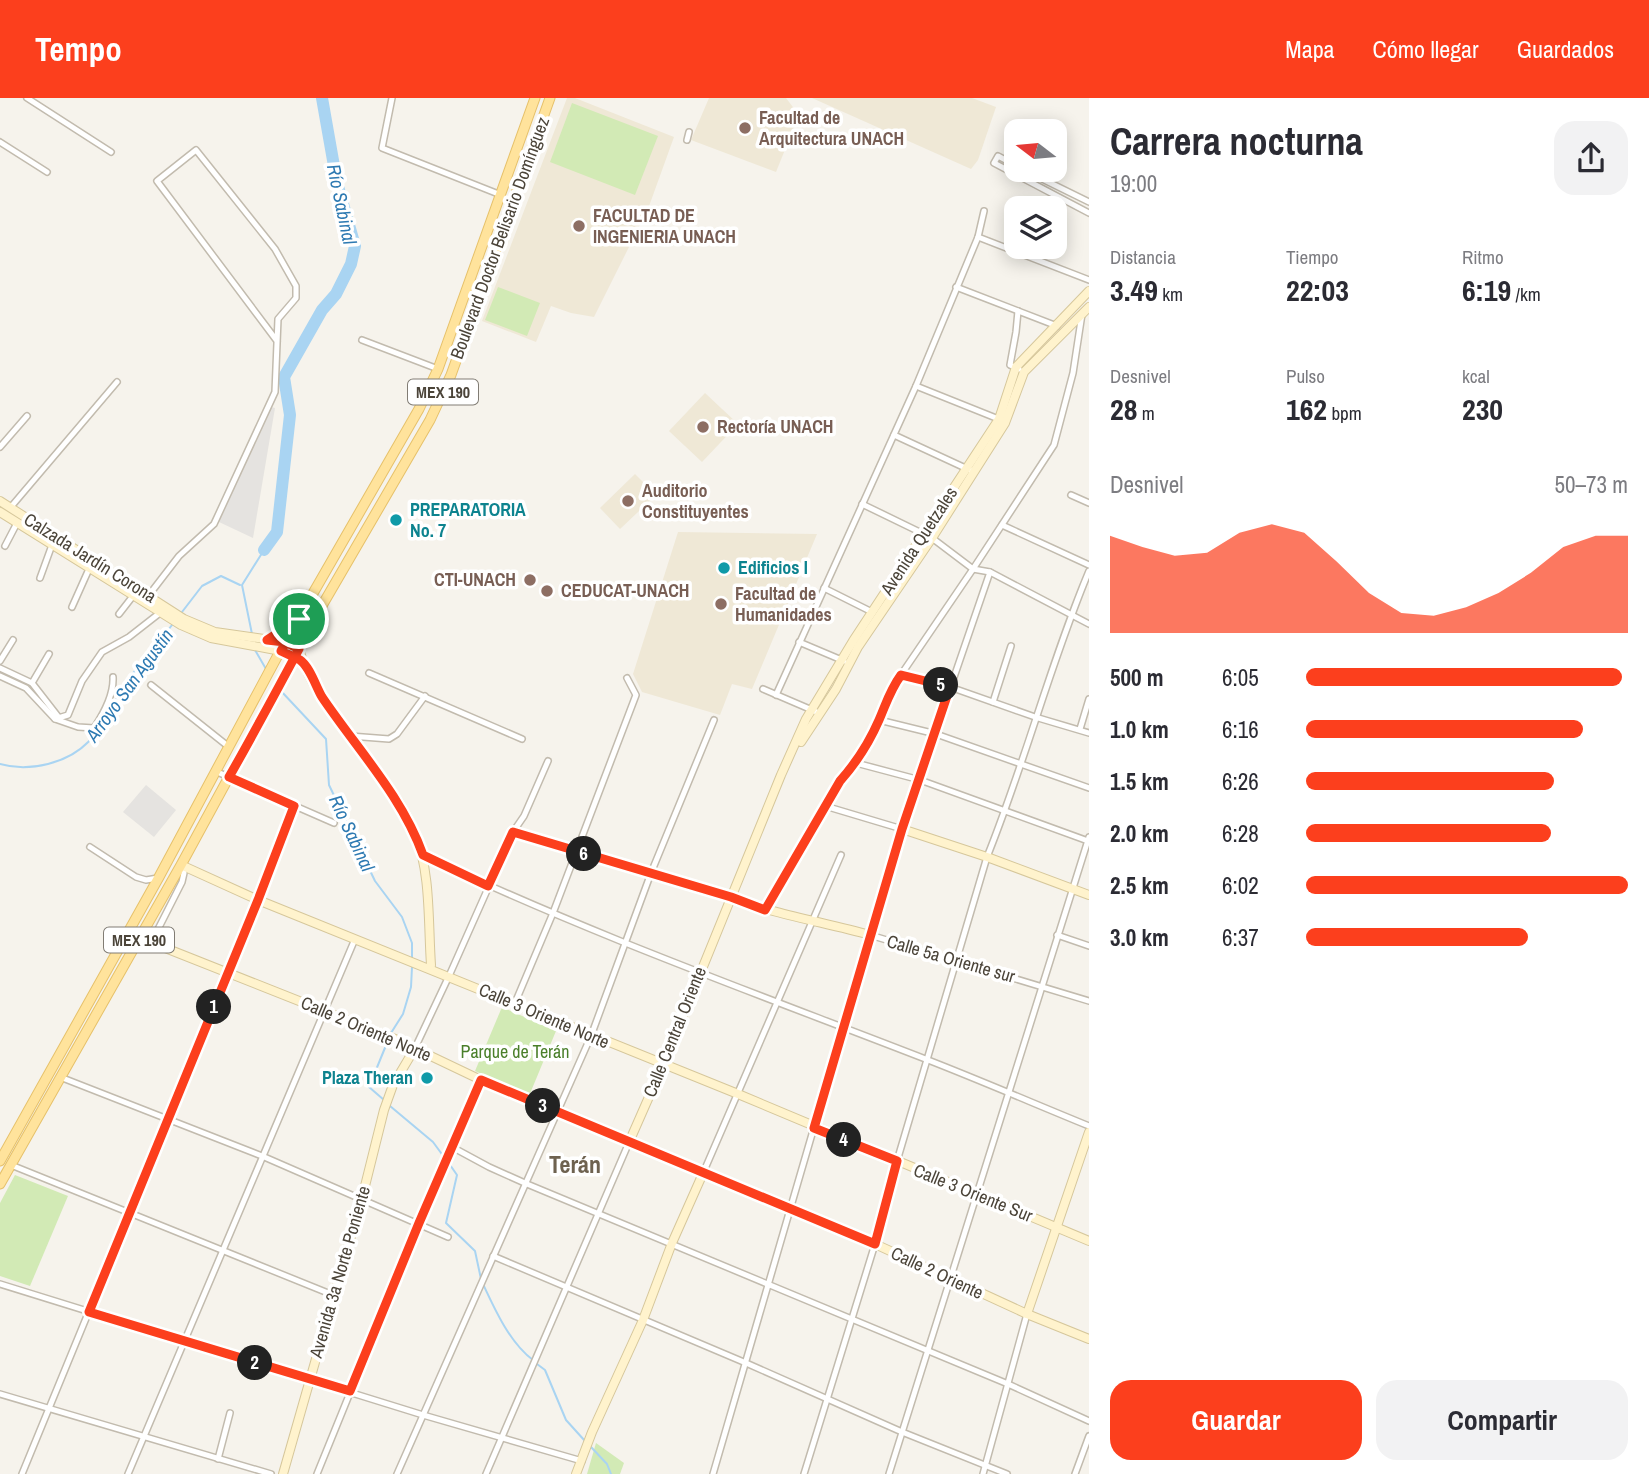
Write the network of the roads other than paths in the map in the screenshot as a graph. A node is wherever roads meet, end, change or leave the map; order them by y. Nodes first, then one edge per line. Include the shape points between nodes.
1 (29, 98) edge
2 (392, 98) edge
3 (535, 98) edge
4 (550, 98) edge
5 (689, 132) dead end
6 (687, 140) dead end
7 (0, 142) edge
8 (111, 152) dead end
9 (1004, 159) edge
10 (1004, 168) edge
11 (47, 172) dead end
12 (1030, 182) edge
13 (1049, 182) edge
14 (1053, 184) junction
15 (1049, 192) junction
16 (501, 195) junction
17 (1089, 202) edge
18 (984, 211) dead end
19 (1089, 213) edge
20 (978, 237) junction
21 (1089, 280) edge
22 (956, 287) junction
23 (1089, 292) edge
24 (1089, 307) edge
25 (1017, 311) junction
26 (1086, 313) edge
27 (1057, 326) junction
28 (276, 341) junction
29 (362, 341) dead end
30 (1013, 366) junction
31 (438, 369) junction
32 (1024, 372) junction
33 (117, 382) dead end
34 (916, 386) junction
35 (27, 416) dead end
36 (1002, 421) junction
37 (894, 435) junction
38 (0, 447) edge
39 (970, 470) junction
40 (1071, 495) dead end
41 (0, 501) edge
42 (1089, 503) edge
43 (862, 504) junction
44 (10, 508) junction
45 (0, 512) edge
46 (17, 523) junction
47 (1002, 525) junction
48 (928, 536) junction
49 (52, 545) junction
50 (5, 546) dead end
51 (1089, 565) edge
52 (89, 569) junction
53 (973, 569) junction
54 (1089, 571) edge
55 (990, 572) junction
56 (40, 578) dead end
57 (824, 588) junction
58 (149, 595) junction
59 (133, 596) junction
60 (72, 607) dead end
61 (161, 612) junction
62 (872, 612) junction
63 (119, 614) dead end
64 (1071, 614) junction
65 (171, 615) junction
66 (299, 619) junction
67 (1089, 624) edge
68 (12, 640) dead end
69 (264, 642) junction
70 (799, 642) junction
71 (1010, 646) dead end
72 (281, 651) junction
73 (50, 654) dead end
74 (296, 659) junction
75 (0, 661) edge
76 (845, 662) junction
77 (0, 668) edge
78 (369, 673) dead end
79 (901, 675) junction
80 (0, 676) edge
81 (113, 677) dead end
82 (13, 678) junction
83 (627, 678) dead end
84 (32, 683) junction
85 (151, 685) dead end
86 (950, 687) junction
87 (763, 689) dead end
88 (776, 695) junction
89 (425, 696) junction
90 (1089, 699) edge
91 (993, 702) junction
92 (815, 711) junction
93 (1035, 717) junction
94 (58, 720) junction
95 (714, 720) dead end
96 (879, 720) junction
97 (1080, 729) junction
98 (1089, 733) edge
99 (936, 734) junction
100 (348, 736) junction
101 (522, 738) dead end
102 (229, 747) junction
103 (548, 761) dead end
104 (856, 763) junction
105 (1020, 765) junction
106 (215, 771) junction
107 (781, 775) joint
108 (229, 777) junction
109 (920, 780) junction
110 (1089, 788) edge
111 (294, 806) junction
112 (825, 806) junction
113 (1006, 811) junction
114 (334, 823) dead end
115 (902, 829) junction
116 (513, 832) junction
117 (1089, 840) edge
118 (178, 841) junction
119 (90, 847) dead end
120 (576, 851) junction
121 (423, 855) junction
122 (841, 855) dead end
123 (987, 857) junction
124 (181, 865) junction
125 (652, 873) junction
126 (159, 877) junction
127 (488, 886) junction
128 (1071, 889) junction
129 (1089, 895) edge
130 (731, 897) junction
131 (258, 900) junction
132 (765, 910) junction
133 (553, 913) junction
134 (814, 920) junction
135 (1056, 935) junction
136 (870, 936) junction
137 (140, 938) junction
138 (355, 939) junction
139 (151, 943) junction
140 (625, 943) junction
141 (1089, 946) edge
142 (956, 961) junction
143 (428, 966) junction
144 (700, 971) junction
145 (228, 972) junction
146 (449, 976) junction
147 (1041, 986) junction
148 (1089, 1001) edge
149 (778, 1002) junction
150 (515, 1003) junction
151 (323, 1011) junction
152 (842, 1029) junction
153 (591, 1035) junction
154 (415, 1048) junction
155 (928, 1060) junction
156 (663, 1065) junction
157 (60, 1077) junction
158 (481, 1080) junction
159 (1009, 1093) junction
160 (738, 1094) junction
161 (557, 1112) junction
162 (167, 1120) junction
163 (1089, 1126) edge
164 (814, 1128) junction
165 (1089, 1132) edge
166 (630, 1140) junction
167 (452, 1150) junction
168 (262, 1156) junction
169 (0, 1161) edge
170 (897, 1161) junction
171 (10, 1165) junction
172 (704, 1171) junction
173 (0, 1184) edge
174 (527, 1184) junction
175 (977, 1195) junction
176 (362, 1198) junction
177 (791, 1208) junction
178 (129, 1214) junction
179 (599, 1214) junction
180 (419, 1223) junction
181 (1056, 1227) junction
182 (448, 1237) dead end
183 (1089, 1241) edge
184 (672, 1244) junction
185 (875, 1244) junction
186 (223, 1252) junction
187 (493, 1256) junction
188 (949, 1279) junction
189 (767, 1283) junction
190 (0, 1284) edge
191 (567, 1288) junction
192 (333, 1295) junction
193 (89, 1312) junction
194 (1027, 1314) junction
195 (851, 1318) junction
196 (643, 1320) junction
197 (1089, 1339) edge
198 (185, 1342) junction
199 (928, 1351) junction
200 (746, 1363) junction
201 (309, 1379) junction
202 (1008, 1384) junction
203 (350, 1391) junction
204 (0, 1394) edge
205 (826, 1398) junction
206 (49, 1409) junction
207 (230, 1413) dead end
208 (423, 1415) junction
209 (1089, 1421) edge
210 (902, 1432) junction
211 (1089, 1436) edge
212 (144, 1437) junction
213 (502, 1438) junction
214 (584, 1456) junction
215 (218, 1459) junction
216 (986, 1464) junction
217 (22, 1474) edge
218 (128, 1474) edge
219 (271, 1474) edge
220 (283, 1474) edge
221 (317, 1474) edge
222 (397, 1474) edge
223 (486, 1474) edge
224 (576, 1474) edge
225 (713, 1474) edge
226 (804, 1474) edge
227 (889, 1474) edge
228 (983, 1474) edge
229 (1007, 1474) edge
230 (1075, 1474) edge

1 - 8 street
2 - 16 street via 382,148
3 - 16 main road, Boulevard Doctor Belisario Domínguez / MEX 190
4 - 74 main road, Boulevard Doctor Belisario Domínguez / MEX 190 via 451,375
5 - 6 street
7 - 11 street
9 - 10 street via 998,156 994,163
12 - 15 street
13 - 14 street
14 - 15 street
14 - 17 street
15 - 19 street
16 - 31 main road, Boulevard Doctor Belisario Domínguez / MEX 190
18 - 20 street
20 - 21 street
20 - 22 street
22 - 25 street
22 - 34 street
23 - 27 main road
24 - 26 main road
25 - 27 street
25 - 30 street
26 - 32 main road
26 - 47 street via 1054,444
27 - 30 main road
28 - 28 street via 278,319 296,298 296,286 257,224 196,150 157,181
28 - 58 street via 275,392 214,524 179,556
29 - 31 street
30 - 32 street
30 - 36 main road, Avenida Quetzales
31 - 66 main road, Boulevard Doctor Belisario Domínguez / MEX 190
32 - 36 main road, Avenida Quetzales
33 - 44 street
34 - 36 street
34 - 37 street
35 - 38 street
36 - 39 main road, Avenida Quetzales
37 - 39 street
37 - 43 street
39 - 48 main road, Avenida Quetzales
40 - 42 street
41 - 44 main road, Calzada Jardín Corona
43 - 48 street
43 - 57 street
44 - 58 main road, Calzada Jardín Corona
45 - 46 main road, Calzada Jardín Corona
46 - 49 main road, Calzada Jardín Corona
46 - 50 street
47 - 51 street
47 - 53 street
48 - 53 street
48 - 62 main road, Avenida Quetzales
48 - 76 main road, Avenida Quetzales
49 - 52 main road, Calzada Jardín Corona
49 - 56 street
52 - 59 main road, Calzada Jardín Corona
52 - 60 street
53 - 55 street
53 - 79 street
54 - 64 street
55 - 64 street
55 - 86 street
57 - 62 street
57 - 70 street
58 - 65 main road, Calzada Jardín Corona
59 - 61 main road, Calzada Jardín Corona
59 - 63 street
61 - 65 main road, Calzada Jardín Corona
61 - 94 street via 102,652 82,681 68,715
62 - 76 main road, Avenida Quetzales
64 - 67 street
64 - 93 street
65 - 69 main road, Calzada Jardín Corona via 211,638
66 - 69 main road
66 - 72 main road, Boulevard Doctor Belisario Domínguez / MEX 190
68 - 75 street
69 - 72 main road, Calzada Jardín Corona
70 - 76 street
70 - 88 street
71 - 91 street
72 - 74 main road, Calzada Jardín Corona
72 - 102 main road, Boulevard Doctor Belisario Domínguez / MEX 190
73 - 84 street
74 - 100 main road
74 - 108 main road, Boulevard Doctor Belisario Domínguez / MEX 190
76 - 92 main road, Avenida Quetzales via 836,689
77 - 82 street
78 - 89 street
79 - 86 street
79 - 96 street
80 - 82 street
81 - 94 street via 114,686 94,728
82 - 84 street
82 - 94 street
83 - 120 street via 636,695
84 - 94 street
85 - 102 street
86 - 91 street
86 - 99 street
87 - 88 street
88 - 92 street
89 - 100 street via 389,739
89 - 101 street
90 - 97 street
91 - 93 street
92 - 107 main road, Avenida Quetzales
93 - 97 street
93 - 105 street
95 - 125 street
96 - 99 street
96 - 104 street
97 - 98 street
99 - 105 street
99 - 109 street
100 - 121 main road via 404,810
102 - 106 main road, Boulevard Doctor Belisario Domínguez / MEX 190
103 - 116 street
104 - 109 street
104 - 112 street
105 - 110 street
105 - 113 street
106 - 108 street
106 - 118 main road, Boulevard Doctor Belisario Domínguez / MEX 190
107 - 130 main road, Calle Central Oriente
108 - 111 street
108 - 124 main road, Boulevard Doctor Belisario Domínguez / MEX 190
109 - 113 street
109 - 115 street
111 - 114 street
111 - 131 street
112 - 115 street
112 - 132 street
113 - 117 street
113 - 123 street
115 - 123 main road
115 - 136 main road
116 - 120 street
116 - 127 street
117 - 128 street
118 - 124 main road
118 - 126 main road, Boulevard Doctor Belisario Domínguez / MEX 190
119 - 126 street via 136,877
120 - 125 street
120 - 133 street
121 - 127 street
121 - 143 main road
122 - 134 street
123 - 128 main road
123 - 142 street
124 - 126 main road
124 - 131 main road
124 - 137 main road, Boulevard Doctor Belisario Domínguez / MEX 190
124 - 139 street via 182,882
125 - 130 street
125 - 140 street
126 - 169 main road, Boulevard Doctor Belisario Domínguez / MEX 190
127 - 133 street
127 - 146 street
128 - 129 main road
128 - 135 street
130 - 132 main road, Calle 5a Oriente sur
130 - 144 main road, Calle Central Oriente
131 - 138 main road
131 - 145 street
132 - 134 main road, Calle 5a Oriente sur
133 - 140 street
133 - 150 street
134 - 136 main road, Calle 5a Oriente sur
134 - 149 street
135 - 141 street
135 - 147 street
136 - 142 street, Calle 5a Oriente sur
136 - 152 street
137 - 139 main road, Calle 2 Oriente Norte
137 - 157 main road, Boulevard Doctor Belisario Domínguez / MEX 190
138 - 143 main road, Calle 3 Oriente Norte
138 - 151 street
139 - 145 main road, Calle 2 Oriente Norte
140 - 144 street
140 - 153 street
142 - 147 street, Calle 5a Oriente sur
142 - 155 street
143 - 146 main road, Calle 3 Oriente Norte
144 - 149 street
144 - 156 main road, Calle Central Oriente
145 - 151 main road, Calle 2 Oriente Norte
145 - 162 street
146 - 150 main road, Calle 3 Oriente Norte
146 - 154 street
147 - 148 street, Calle 5a Oriente sur
147 - 159 street
149 - 152 street
149 - 160 street
150 - 153 main road, Calle 3 Oriente Norte
151 - 154 main road, Calle 2 Oriente Norte
151 - 168 street
152 - 155 street
152 - 164 street
153 - 156 main road, Calle 3 Oriente Norte
153 - 161 street
154 - 158 main road, Calle 2 Oriente Norte
154 - 176 main road, Avenida 3a Norte Poniente via 384,1110
155 - 159 street
155 - 170 street
156 - 160 main road, Calle 3 Oriente Sur
156 - 166 main road, Calle Central Oriente
157 - 162 street
157 - 171 main road, Boulevard Doctor Belisario Domínguez / MEX 190
158 - 161 main road, Calle 2 Oriente Norte
158 - 167 street
159 - 163 street
159 - 175 street
160 - 164 main road, Calle 3 Oriente Sur
160 - 172 street
161 - 166 main road, Calle 2 Oriente Norte
161 - 174 street
162 - 168 street
162 - 178 street
164 - 170 main road, Calle 3 Oriente Sur
164 - 177 street
165 - 181 main road
166 - 172 main road, Calle 2 Oriente
166 - 179 street, Calle Central Oriente
167 - 174 street
167 - 180 street
168 - 176 street
168 - 186 street
170 - 175 main road, Calle 3 Oriente Sur
170 - 185 street
171 - 173 main road, Boulevard Doctor Belisario Domínguez / MEX 190
171 - 178 street
172 - 177 main road, Calle 2 Oriente
172 - 184 main road
174 - 179 street
174 - 187 street
175 - 181 main road, Calle 3 Oriente Sur
175 - 188 street
176 - 180 street
176 - 192 main road, Avenida 3a Norte Poniente
177 - 185 main road, Calle 2 Oriente
177 - 189 street
178 - 186 street
178 - 193 street
179 - 184 street
179 - 191 street, Calle Central Oriente
180 - 182 street
180 - 203 street
181 - 183 main road, Calle 3 Oriente Sur
181 - 194 main road
184 - 189 street
184 - 196 main road
185 - 188 main road, Calle 2 Oriente
185 - 195 street
186 - 192 street
186 - 198 street
187 - 191 street
187 - 208 street
188 - 194 main road, Calle 2 Oriente
188 - 199 street
189 - 195 street
189 - 200 street
190 - 193 street
191 - 196 street
191 - 213 street, Calle Central Oriente
192 - 201 main road, Avenida 3a Norte Poniente
193 - 198 street
193 - 206 street
194 - 197 main road, Calle 2 Oriente
194 - 202 street
195 - 199 street
195 - 205 street
196 - 200 street
196 - 214 main road
198 - 201 street
198 - 212 street
199 - 202 street
199 - 210 street
200 - 205 street
200 - 225 street
201 - 203 street
201 - 220 main road, Avenida 3a Norte Poniente
202 - 209 street
202 - 216 street
203 - 208 street
203 - 221 street
204 - 206 street
205 - 210 street
205 - 226 street
206 - 212 street
206 - 217 street
207 - 215 street
208 - 213 street
208 - 222 street
210 - 216 street
210 - 227 street
211 - 230 street
212 - 215 street
212 - 218 street
213 - 214 street
213 - 223 street, Calle Central Oriente
214 - 224 main road
215 - 219 street
216 - 228 street
216 - 229 street

